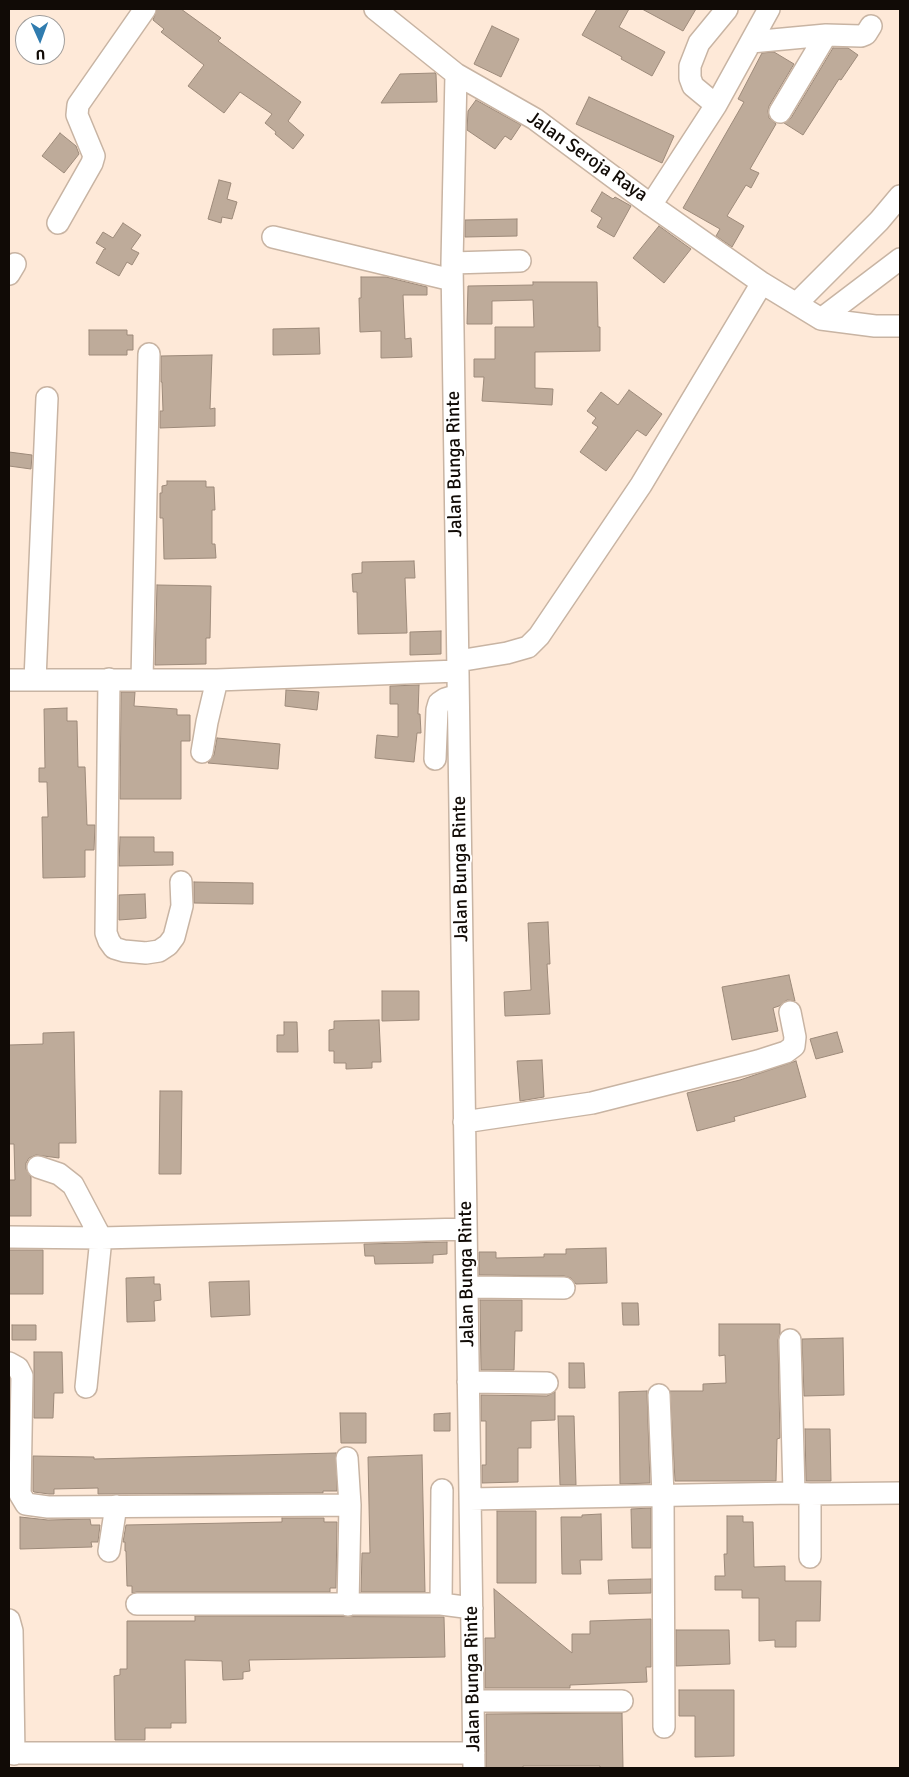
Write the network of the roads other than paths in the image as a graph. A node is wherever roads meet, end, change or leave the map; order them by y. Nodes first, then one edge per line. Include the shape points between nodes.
1 (145, 9) edge
2 (375, 9) edge
3 (727, 9) edge
4 (769, 9) edge
5 (871, 26) dead end
6 (826, 36) junction
7 (751, 42) junction
8 (456, 74) junction
9 (716, 105) junction
10 (780, 112) dead end
11 (900, 196) edge
12 (651, 205) junction
13 (58, 223) dead end
14 (273, 237) dead end
15 (900, 259) edge
16 (520, 261) dead end
17 (452, 271) junction
18 (762, 283) junction
19 (797, 303) junction
20 (821, 319) junction
21 (900, 326) edge
22 (149, 354) dead end
23 (47, 398) dead end
24 (458, 666) junction
25 (109, 679) junction
26 (9, 680) edge
27 (35, 680) junction
28 (142, 680) junction
29 (217, 680) junction
30 (458, 695) junction
31 (202, 752) dead end
32 (435, 759) dead end
33 (181, 882) dead end
34 (790, 1012) dead end
35 (464, 1122) junction
36 (38, 1168) dead end
37 (466, 1229) junction
38 (9, 1237) edge
39 (101, 1238) junction
40 (467, 1286) junction
41 (564, 1288) dead end
42 (790, 1340) dead end
43 (9, 1363) edge
44 (468, 1382) junction
45 (547, 1383) dead end
46 (86, 1387) dead end
47 (659, 1395) dead end
48 (347, 1458) dead end
49 (442, 1490) dead end
50 (900, 1493) edge
51 (802, 1494) junction
52 (663, 1496) junction
53 (470, 1499) junction
54 (350, 1505) junction
55 (116, 1506) junction
56 (109, 1552) dead end
57 (810, 1557) dead end
58 (137, 1604) dead end
59 (348, 1604) junction
60 (441, 1604) junction
61 (472, 1608) junction
62 (9, 1620) edge
63 (473, 1701) junction
64 (622, 1701) dead end
65 (664, 1727) dead end
66 (12, 1754) edge
67 (474, 1761) edge

1 - 13 street via 78,105 77,115 94,156
2 - 8 street
3 - 9 street via 699,43 690,66 693,86
4 - 7 street, Jalan Seroja Raya
5 - 6 street via 862,36
6 - 7 street
6 - 10 street
7 - 9 street, Jalan Seroja Raya
8 - 12 street, Jalan Seroja Raya via 535,119
8 - 17 street, Jalan Bunga Rinte
9 - 12 street, Jalan Seroja Raya
11 - 19 street
12 - 18 street
14 - 17 street
15 - 20 street
16 - 17 street
17 - 24 street, Jalan Bunga Rinte
18 - 19 street
18 - 24 street via 641,485 539,636 521,649
19 - 20 street
20 - 21 street
22 - 28 street
23 - 27 street
24 - 29 street
24 - 30 street, Jalan Bunga Rinte
25 - 27 street
25 - 28 street
25 - 33 street via 106,933 114,948 146,953 168,945 174,937 182,906
26 - 27 street
28 - 29 street
29 - 31 street
30 - 32 street via 439,703
30 - 35 street, Jalan Bunga Rinte
34 - 35 street via 795,1037 794,1046 786,1052 592,1103
35 - 37 street, Jalan Bunga Rinte
36 - 39 street via 59,1174 73,1185
37 - 39 street
37 - 40 street, Jalan Bunga Rinte
38 - 39 street
39 - 46 street
40 - 41 street
40 - 44 street, Jalan Bunga Rinte
42 - 51 street
43 - 55 street via 18,1368 22,1376 20,1494 26,1504 48,1507
44 - 45 street
44 - 53 street, Jalan Bunga Rinte
47 - 52 street
48 - 54 street
49 - 60 street
50 - 51 street
51 - 52 street
51 - 57 street
52 - 53 street
52 - 65 street
53 - 61 street, Jalan Bunga Rinte
54 - 55 street
54 - 59 street
55 - 56 street
58 - 59 street
59 - 60 street
60 - 61 street
61 - 63 street, Jalan Bunga Rinte
62 - 66 street via 12,1631
63 - 64 street
63 - 67 street, Jalan Bunga Rinte
66 - 67 street

